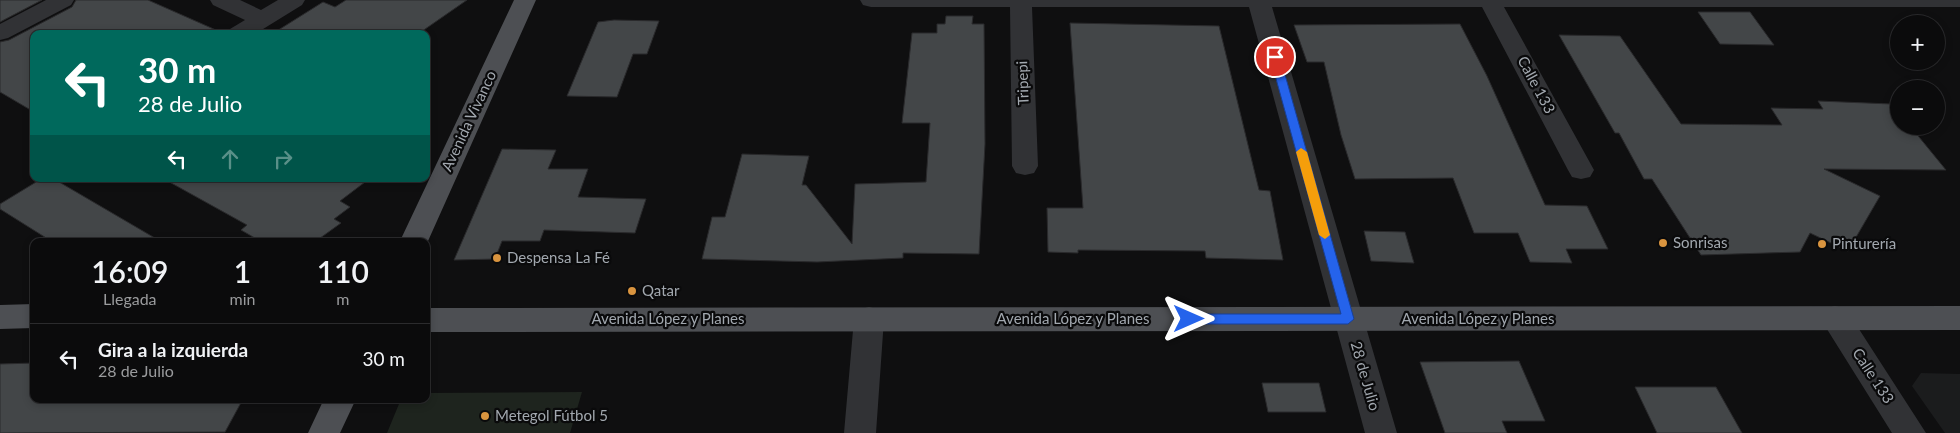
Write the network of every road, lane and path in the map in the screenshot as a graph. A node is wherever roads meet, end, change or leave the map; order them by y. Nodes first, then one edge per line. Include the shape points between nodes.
1 (62, 0) edge
2 (221, 0) edge
3 (294, 0) edge
4 (525, 0) edge
5 (871, 0) edge
6 (918, 0) edge
7 (1155, 0) edge
8 (1371, 0) edge
9 (1609, 0) edge
10 (1960, 0) edge
11 (1021, 1) edge
12 (1259, 1) edge
13 (1490, 1) edge
14 (262, 19) junction
15 (244, 30) edge
16 (0, 33) edge
17 (1025, 166) dead end
18 (1581, 170) dead end
19 (415, 238) edge
20 (30, 316) edge
21 (0, 317) edge
22 (1835, 318) junction
23 (1960, 318) edge
24 (869, 319) junction
25 (1348, 319) junction
26 (430, 320) edge
27 (338, 403) edge
28 (324, 433) edge
29 (860, 433) edge
30 (1381, 433) edge
31 (1910, 433) edge

1 - 16 street
2 - 14 street
3 - 14 street
4 - 19 main road, Avenida Vivanco
5 - 6 street
6 - 11 street
7 - 11 street
7 - 12 street
8 - 12 street
8 - 13 street
9 - 10 street
9 - 13 street
11 - 17 street, Tripepi
12 - 25 street, 28 de Julio
13 - 18 street, Calle 133
14 - 15 street
20 - 21 main road
22 - 23 main road, Avenida López y Planes
22 - 25 main road, Avenida López y Planes
22 - 31 street, Calle 133
24 - 25 main road, Avenida López y Planes
24 - 26 main road, Avenida López y Planes
24 - 29 street
25 - 30 street, 28 de Julio
27 - 28 main road

